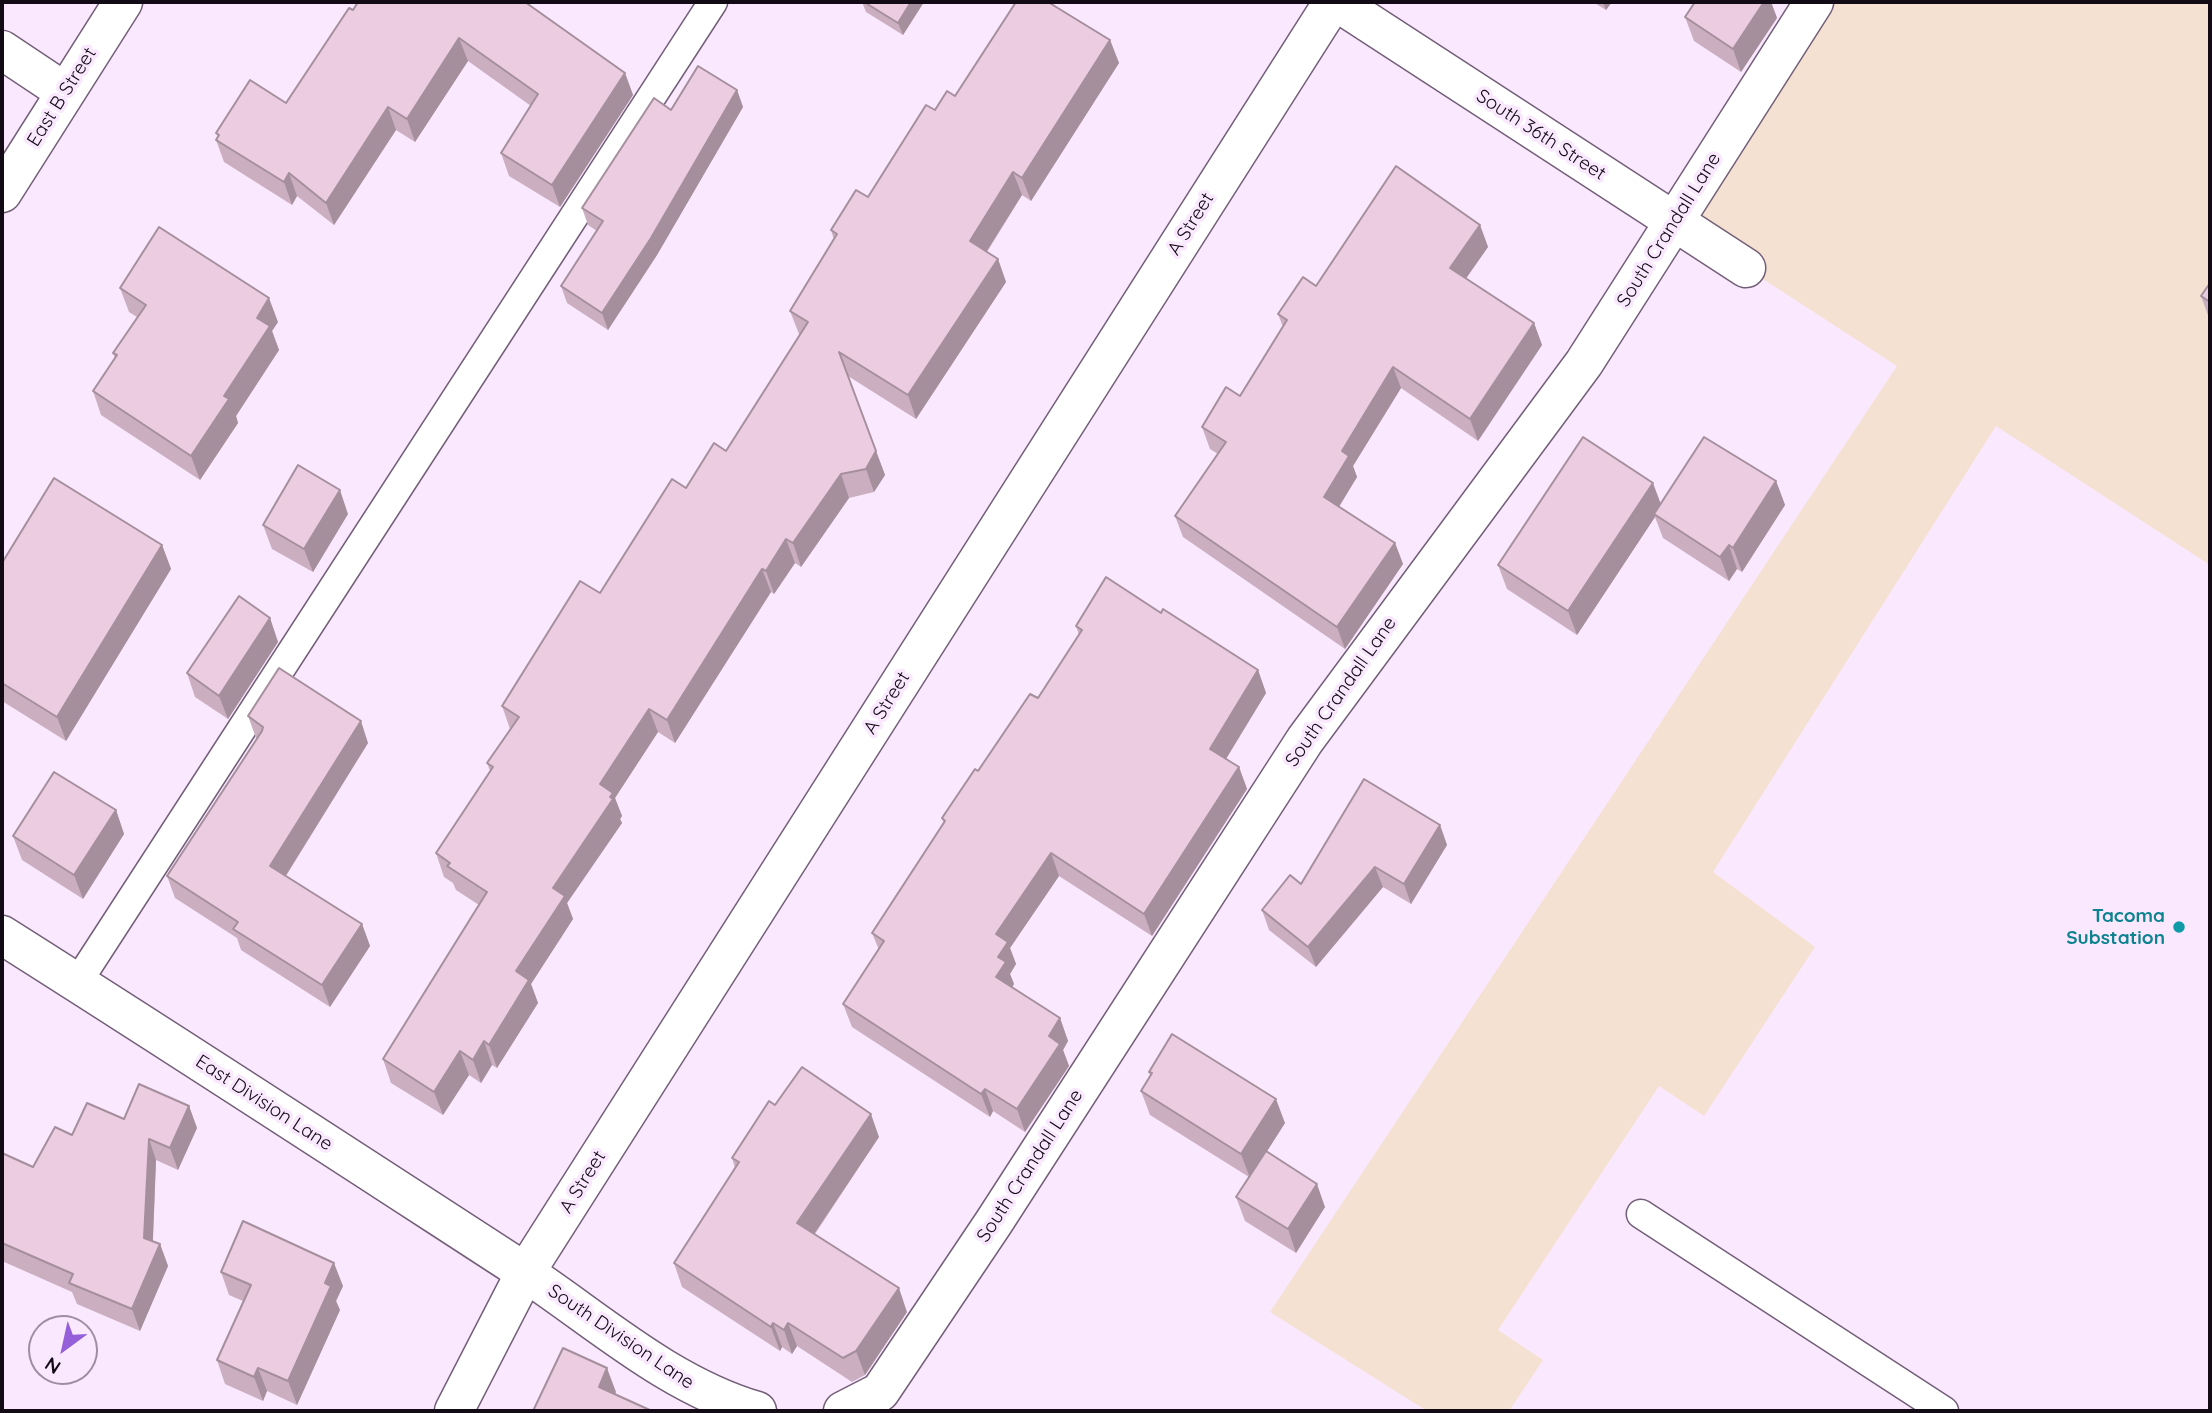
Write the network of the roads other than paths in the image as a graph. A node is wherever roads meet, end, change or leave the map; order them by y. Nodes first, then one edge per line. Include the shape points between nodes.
1 (123, 2) edge
2 (713, 2) edge
3 (1335, 2) edge
4 (1814, 2) edge
5 (2, 50) edge
6 (65, 92) junction
7 (2, 193) edge
8 (1675, 222) junction
9 (1746, 268) dead end
10 (2, 935) edge
11 (78, 983) junction
12 (1641, 1214) dead end
13 (526, 1273) junction
14 (454, 1411) edge
15 (757, 1411) edge
16 (843, 1411) edge
17 (1944, 1411) edge

1 - 6 street, East B Street
2 - 11 lane
3 - 8 street, South 36th Street
3 - 13 street, A Street
4 - 8 street, South Crandall Lane
5 - 6 street
6 - 7 street, East B Street
8 - 9 street, South 36th Street
8 - 16 street, South Crandall Lane via 1541,424 1305,740 995,1223 880,1392
10 - 11 street, East Division Lane
11 - 13 street, East Division Lane
12 - 17 lane
13 - 14 street, A Street
13 - 15 street, South Division Lane via 652,1362 730,1403

